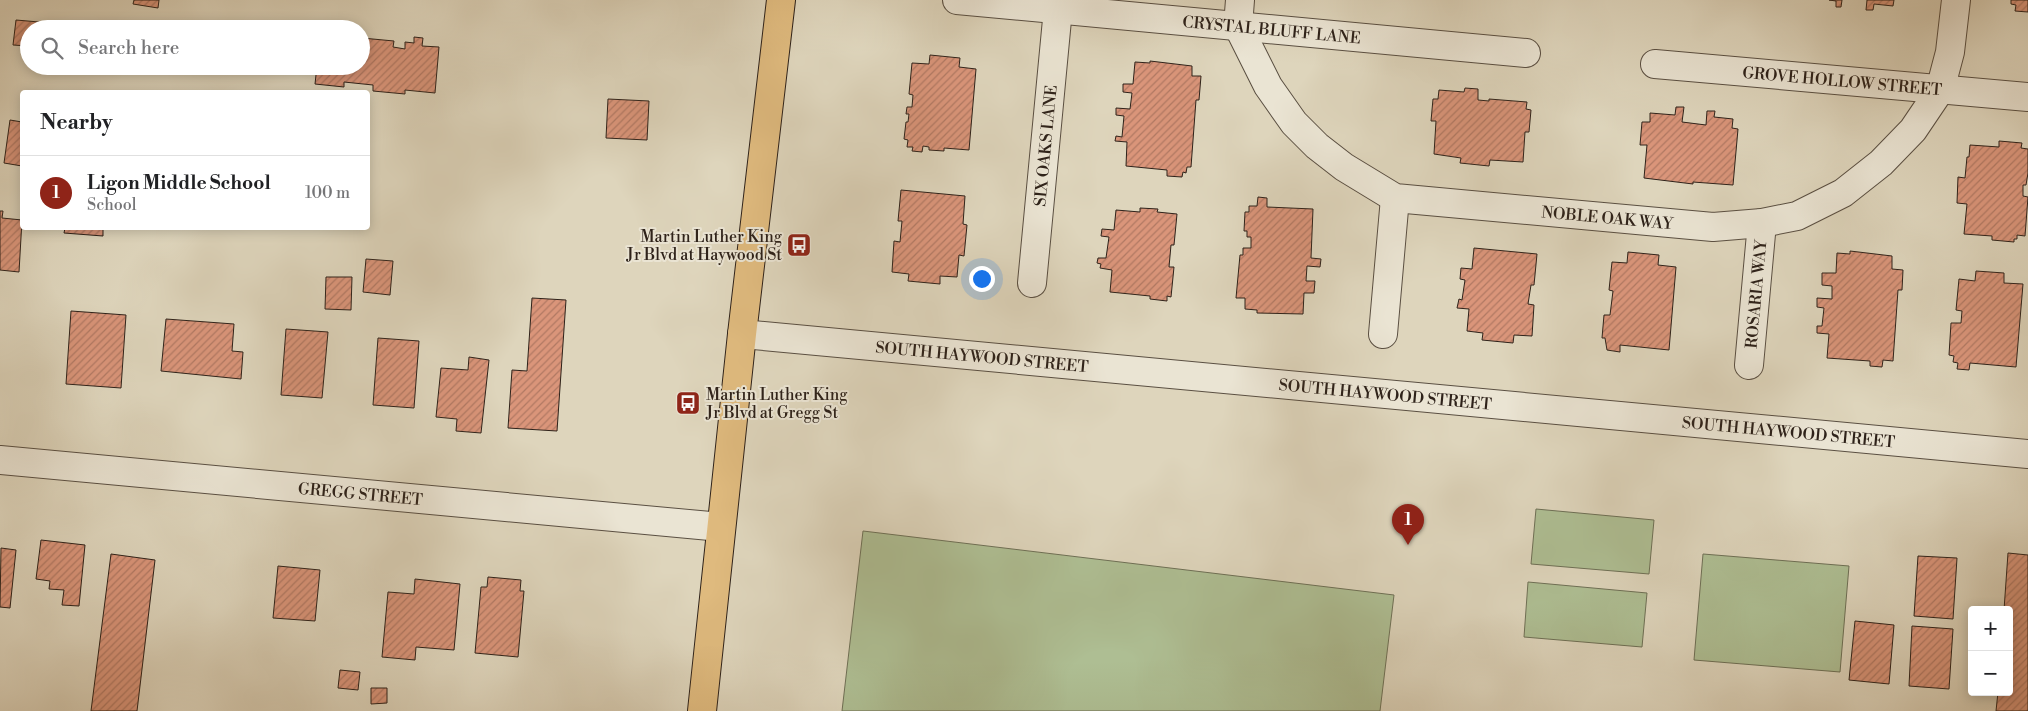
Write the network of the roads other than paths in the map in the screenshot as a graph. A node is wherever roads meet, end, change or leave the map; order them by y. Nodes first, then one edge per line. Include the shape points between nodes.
1 (781, 0) edge
2 (957, 0) edge
3 (1956, 0) edge
4 (1058, 10) junction
5 (1239, 13) edge
6 (1526, 53) dead end
7 (1656, 64) dead end
8 (1940, 90) junction
9 (2028, 97) edge
10 (1395, 198) junction
11 (1762, 223) junction
12 (1032, 283) dead end
13 (742, 334) junction
14 (1383, 334) dead end
15 (1749, 365) dead end
16 (2028, 454) edge
17 (0, 460) edge
18 (722, 527) junction
19 (702, 711) edge

1 - 13 main road
2 - 4 street, CRYSTAL BLUFF LANE
3 - 8 street, NOBLE OAK WAY via 1950,52
4 - 5 street, CRYSTAL BLUFF LANE
4 - 12 street, SIX OAKS LANE
5 - 6 street, CRYSTAL BLUFF LANE
5 - 10 street, NOBLE OAK WAY via 1268,86 1294,123 1344,167
7 - 8 street, GROVE HOLLOW STREET
8 - 9 street, GROVE HOLLOW STREET
8 - 11 street, NOBLE OAK WAY via 1913,130 1881,163 1843,193 1797,216
10 - 11 street, NOBLE OAK WAY via 1713,227
10 - 14 street
11 - 15 street, ROSARIA WAY
13 - 16 street, SOUTH HAYWOOD STREET
13 - 18 main road
17 - 18 street, GREGG STREET
18 - 19 main road

